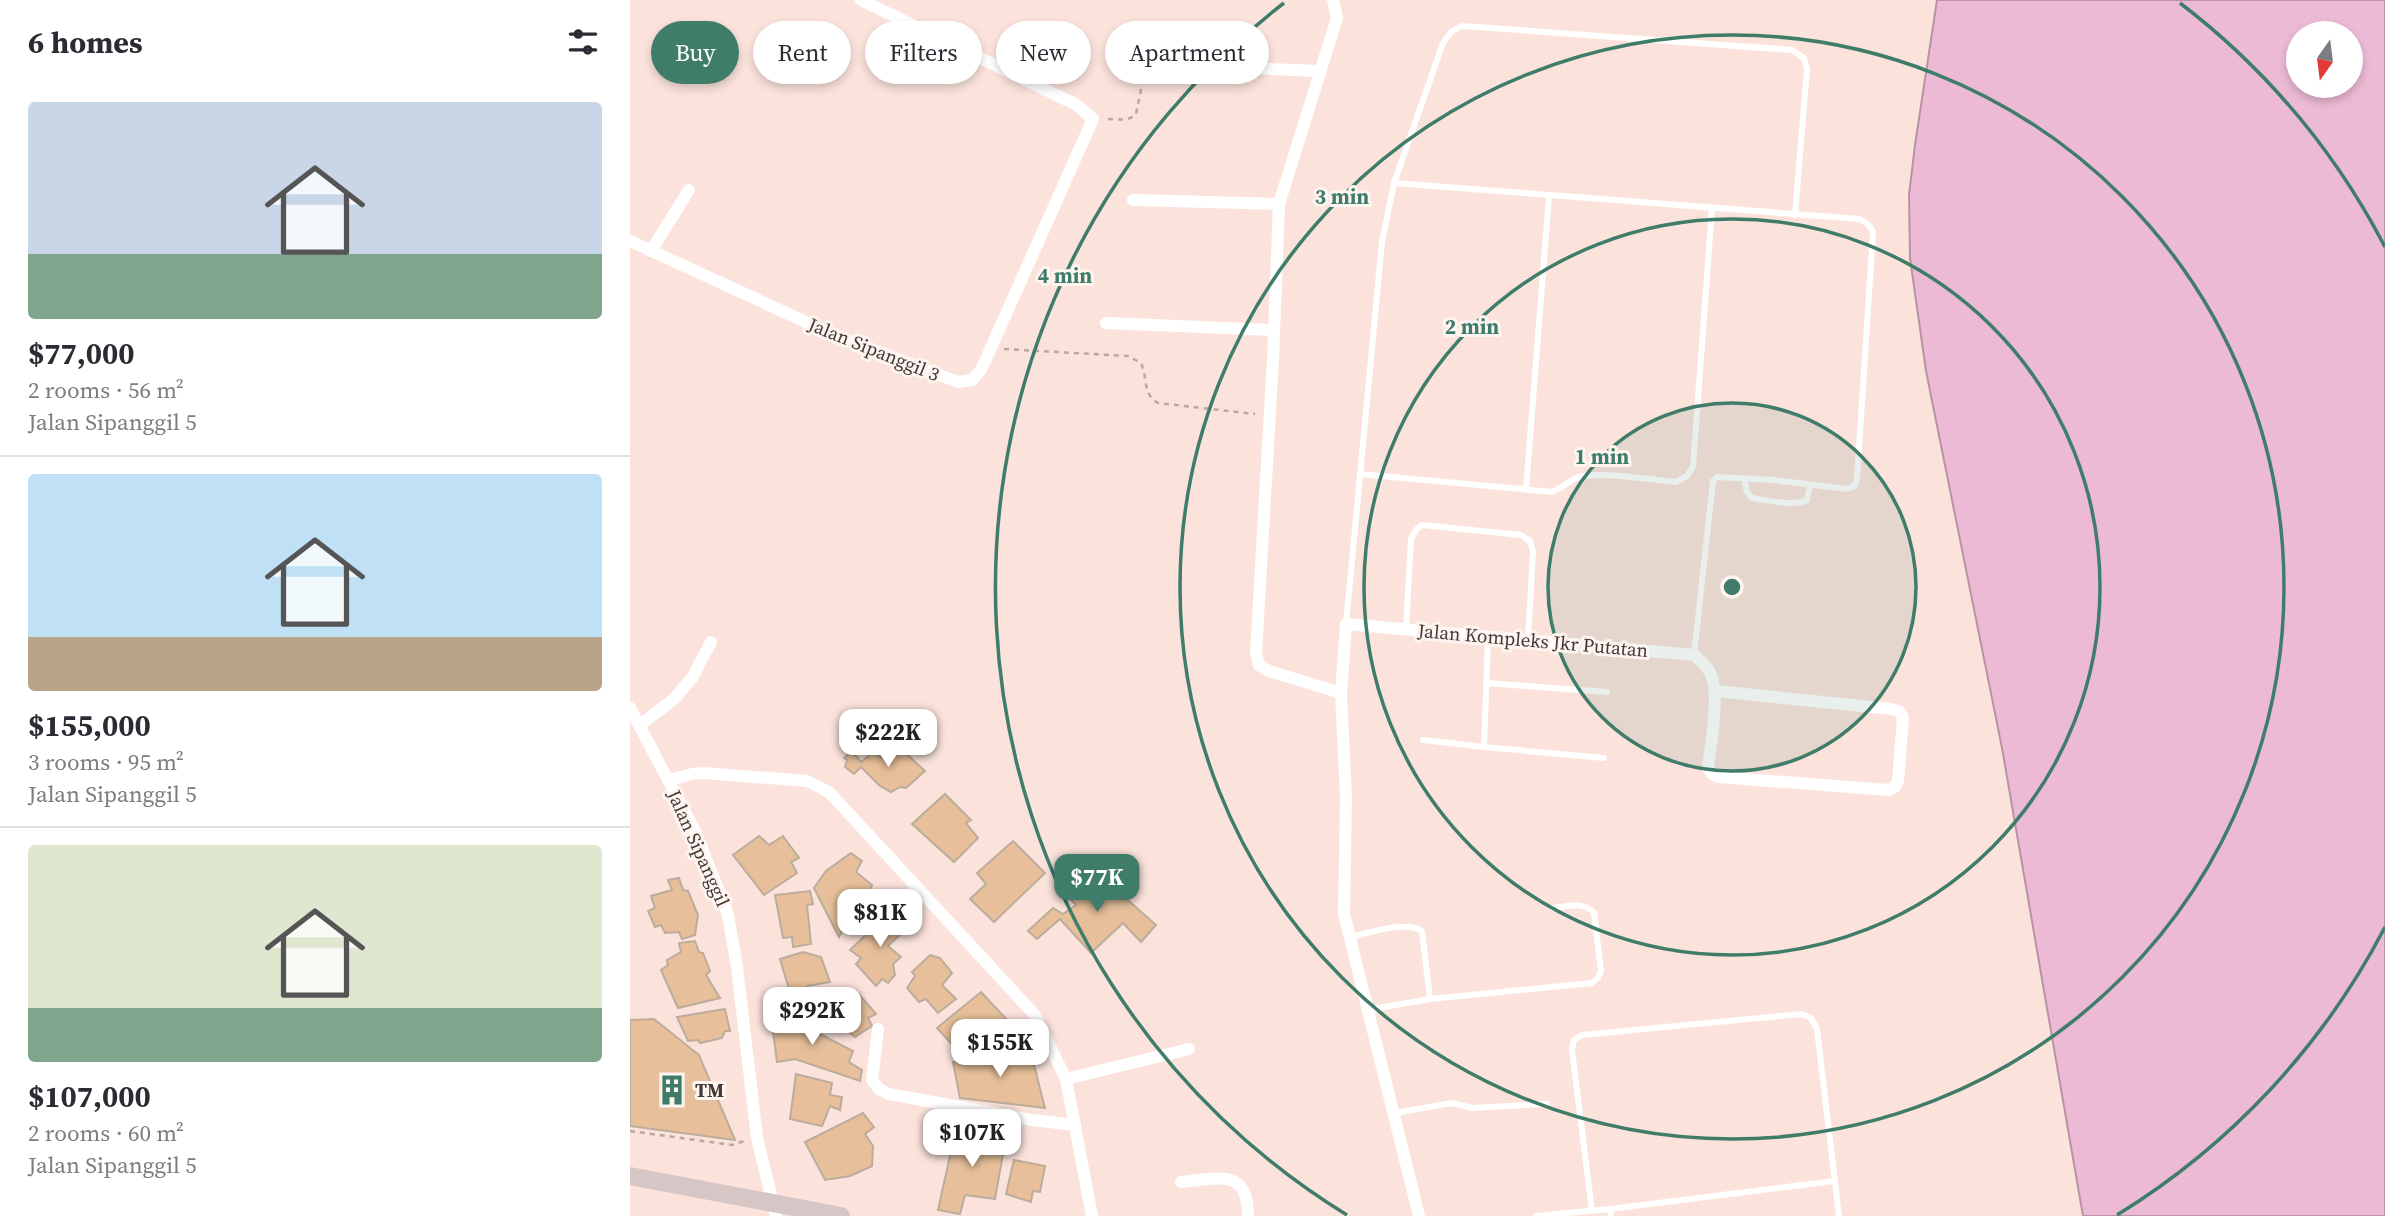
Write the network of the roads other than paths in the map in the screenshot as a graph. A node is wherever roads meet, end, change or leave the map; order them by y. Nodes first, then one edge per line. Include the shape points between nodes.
1 (861, 0) edge
2 (1333, 0) edge
3 (1269, 69) edge
4 (1321, 71) junction
5 (1394, 183) junction
6 (689, 190) dead end
7 (1549, 196) junction
8 (1133, 200) dead end
9 (1279, 204) junction
10 (1712, 208) junction
11 (1795, 215) junction
12 (630, 241) edge
13 (652, 251) junction
14 (1106, 323) dead end
15 (1274, 330) junction
16 (1360, 474) junction
17 (1744, 478) junction
18 (1810, 485) junction
19 (1525, 489) junction
20 (1346, 624) junction
21 (1406, 629) junction
22 (1488, 636) junction
23 (1528, 639) junction
24 (711, 642) dead end
25 (1695, 655) junction
26 (1487, 683) junction
27 (1715, 691) junction
28 (1607, 692) dead end
29 (1341, 693) junction
30 (630, 708) edge
31 (640, 725) junction
32 (1423, 740) dead end
33 (1483, 747) junction
34 (1604, 758) dead end
35 (669, 780) junction
36 (1553, 908) dead end
37 (1351, 937) junction
38 (1430, 999) junction
39 (1367, 1010) junction
40 (878, 1029) dead end
41 (1189, 1049) dead end
42 (1066, 1079) junction
43 (1548, 1104) dead end
44 (1395, 1113) junction
45 (1075, 1125) junction
46 (630, 1176) edge
47 (1836, 1181) junction
48 (1181, 1182) dead end
49 (775, 1210) edge
50 (1592, 1211) junction
51 (1611, 1213) edge
52 (841, 1216) edge
53 (1092, 1216) edge
54 (1248, 1216) edge
55 (1419, 1216) edge
56 (1536, 1216) edge
57 (1839, 1216) edge

1 - 13 street, Jalan Sipanggil 3 via 1077,105 1093,118 981,370 972,380 958,382 832,334
2 - 4 street via 1337,19
3 - 4 street
4 - 9 street
5 - 7 lane
5 - 11 lane via 1443,43 1451,31 1463,26 1792,50 1804,58 1807,69
5 - 16 lane via 1381,256
6 - 13 street
7 - 10 lane
7 - 19 lane
8 - 9 street
9 - 15 street
10 - 11 lane
10 - 19 lane via 1693,467 1676,482 1591,475 1552,492
11 - 18 lane via 1859,219 1873,232 1857,479 1847,489
12 - 13 street, Jalan Sipanggil 3
14 - 15 street
15 - 29 street via 1256,653 1259,665 1269,671
16 - 19 lane
16 - 20 lane
17 - 18 lane
17 - 18 lane via 1752,498 1800,503 1807,500
17 - 25 lane via 1717,477 1711,488
20 - 21 street, Jalan Kompleks Jkr Putatan
20 - 29 street
21 - 22 street, Jalan Kompleks Jkr Putatan
21 - 23 lane via 1411,539 1422,525 1521,535 1530,541
22 - 23 street, Jalan Kompleks Jkr Putatan
22 - 26 lane
23 - 25 street, Jalan Kompleks Jkr Putatan
24 - 31 street via 692,678 674,699
25 - 27 street via 1705,664
26 - 28 lane
26 - 33 lane
27 - 27 street via 1708,768 1712,774 1895,787 1900,712
29 - 37 street via 1346,798 1344,914
30 - 31 street, Jalan Sipanggil
31 - 35 street, Jalan Sipanggil
32 - 33 lane
33 - 34 lane
35 - 42 street via 704,773 807,781 829,792 1034,1014
35 - 49 street, Jalan Sipanggil via 728,915 757,1138
36 - 38 lane via 1580,905 1594,913 1601,971 1592,983
37 - 38 lane via 1416,927 1422,932
37 - 39 street
38 - 39 lane
39 - 44 street
40 - 45 street via 872,1080 889,1094
41 - 42 street
42 - 45 street
43 - 44 lane via 1472,1108 1452,1103
44 - 55 street
45 - 53 street
46 - 49 street
47 - 50 lane via 1817,1029 1811,1018 1802,1014 1582,1035 1574,1040 1572,1050
47 - 51 lane
47 - 57 lane
48 - 54 street via 1219,1179 1241,1185 1247,1194
49 - 52 street
50 - 51 lane
50 - 56 lane

